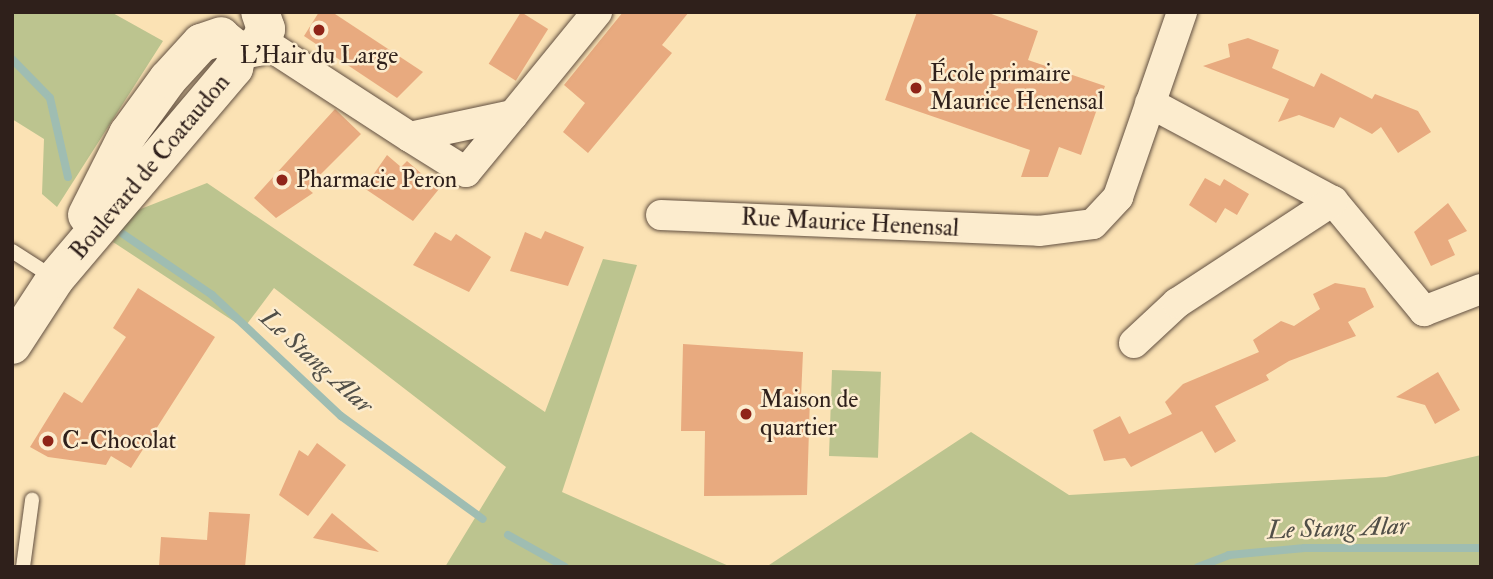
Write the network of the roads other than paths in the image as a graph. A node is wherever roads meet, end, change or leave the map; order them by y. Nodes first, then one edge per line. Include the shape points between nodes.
1 (597, 12) edge
2 (1182, 12) edge
3 (241, 31) edge
4 (1150, 103) junction
5 (513, 115) junction
6 (410, 137) junction
7 (1333, 201) junction
8 (661, 215) dead end
9 (12, 251) edge
10 (55, 279) junction
11 (1481, 289) edge
12 (1134, 343) dead end
13 (12, 345) edge
14 (32, 500) dead end
15 (23, 567) edge

1 - 5 street
2 - 4 street, Rue Maurice Henensal
3 - 6 street
3 - 10 main road, Boulevard de Coataudon via 201,43 128,134
4 - 7 street
4 - 8 street, Rue Maurice Henensal via 1118,197 1093,224 1038,231
5 - 6 street
5 - 6 street via 466,172
7 - 11 street via 1424,311
7 - 12 street via 1177,303
9 - 10 lane
10 - 13 main road, Boulevard de Coataudon
14 - 15 lane

